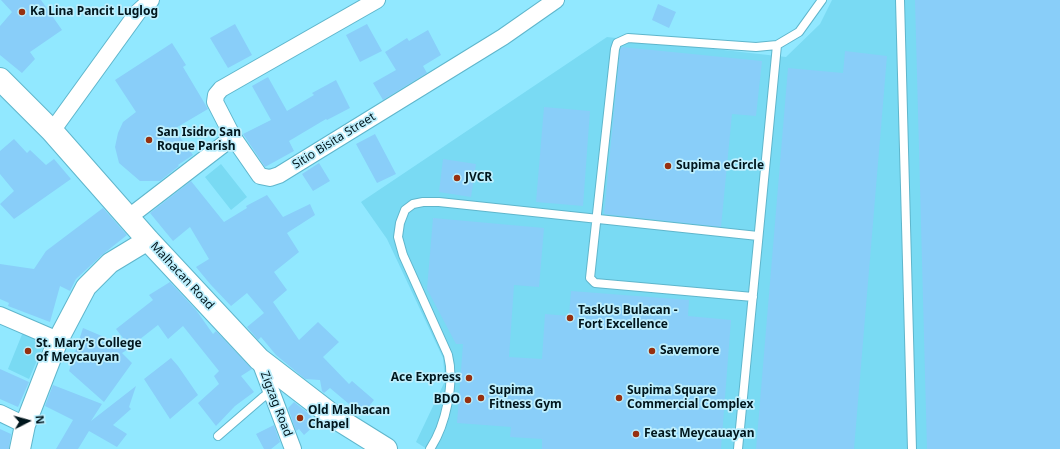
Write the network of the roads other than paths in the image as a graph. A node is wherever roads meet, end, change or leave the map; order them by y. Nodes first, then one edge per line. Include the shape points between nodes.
1 (151, 0) edge
2 (377, 0) edge
3 (556, 0) edge
4 (822, 0) edge
5 (900, 0) edge
6 (777, 45) junction
7 (0, 79) edge
8 (52, 131) junction
9 (233, 137) junction
10 (129, 217) junction
11 (596, 219) junction
12 (758, 236) junction
13 (148, 240) junction
14 (753, 297) junction
15 (0, 315) edge
16 (58, 340) junction
17 (259, 359) junction
18 (271, 391) junction
19 (0, 413) edge
20 (25, 425) junction
21 (218, 436) dead end
22 (432, 446) edge
23 (20, 449) edge
24 (293, 449) edge
25 (386, 449) edge
26 (738, 449) edge
27 (912, 449) edge

1 - 8 street via 138,12
2 - 9 street, Sitio Bisita Street via 221,89 216,95 215,102
3 - 9 street, Sitio Bisita Street via 503,37 270,178 260,176
4 - 6 lane via 799,32
5 - 27 lane
6 - 11 lane via 756,47 628,38 617,43 614,49
6 - 12 lane
7 - 8 main road, Malhacan Road
8 - 10 main road, Malhacan Road
9 - 10 street
10 - 13 main road, Malhacan Road
11 - 12 lane
11 - 14 lane via 590,278 594,283
11 - 22 lane via 439,202 413,204 405,210 398,237 403,255 451,366 447,408
12 - 14 lane
13 - 16 street via 110,263 86,287
13 - 17 main road, Malhacan Road
14 - 26 lane
15 - 16 street
16 - 20 street
17 - 18 street, Zigzag Road
17 - 25 main road, Malhacan Road via 332,416
18 - 21 lane
18 - 24 street, Zigzag Road
19 - 20 street
20 - 23 street

